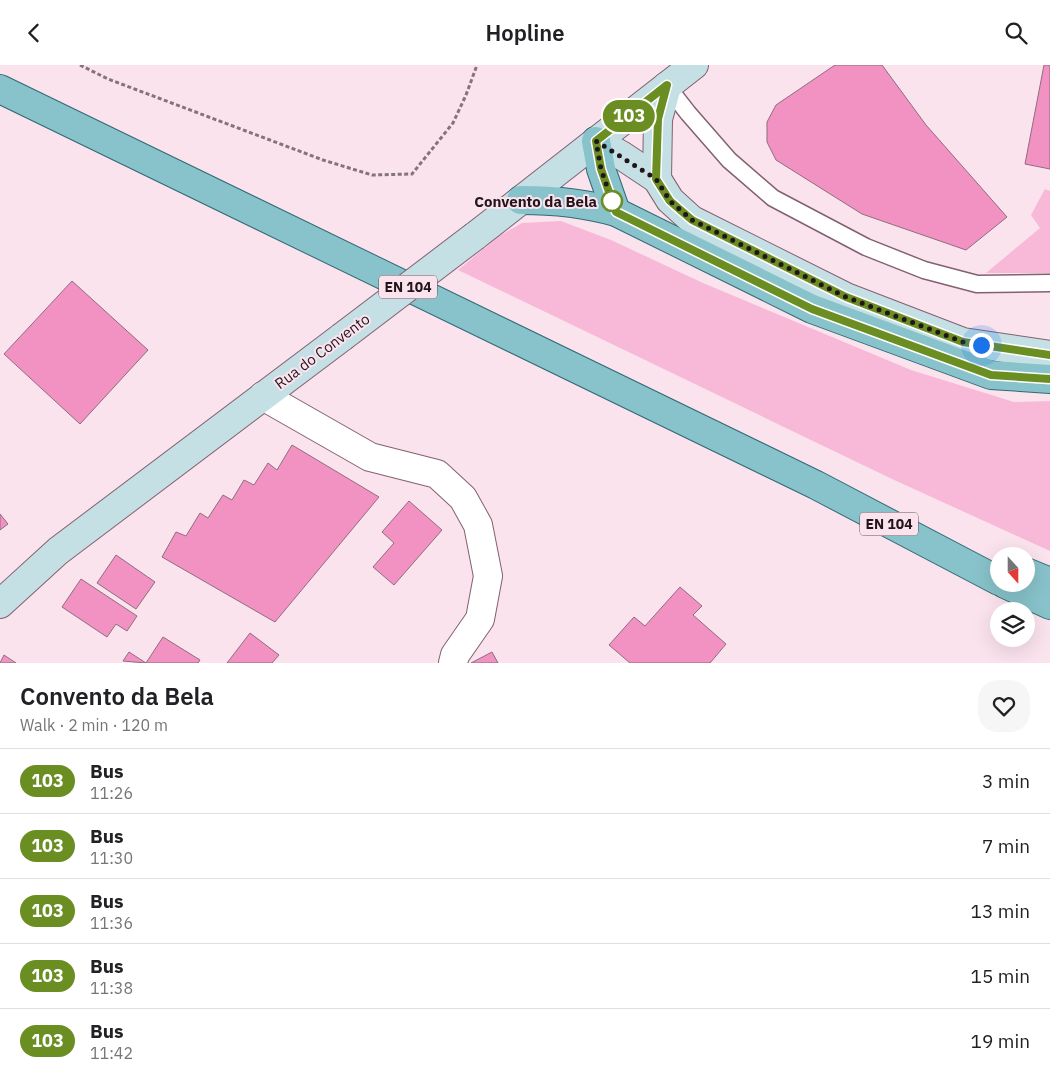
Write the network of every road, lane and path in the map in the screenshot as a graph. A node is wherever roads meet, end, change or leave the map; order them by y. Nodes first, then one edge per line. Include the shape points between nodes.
1 (80, 65) edge
2 (477, 65) edge
3 (694, 65) edge
4 (667, 85) junction
5 (0, 89) edge
6 (596, 141) junction
7 (656, 179) junction
8 (520, 200) junction
9 (616, 212) junction
10 (1050, 283) edge
11 (1050, 355) edge
12 (1050, 379) edge
13 (263, 396) junction
14 (816, 485) junction
15 (990, 557) edge
16 (990, 576) edge
17 (1035, 576) edge
18 (1050, 582) edge
19 (1024, 593) edge
20 (0, 604) edge
21 (1050, 605) edge
22 (453, 663) edge

1 - 2 path via 108,79 323,160 372,175 412,174 453,123
3 - 4 street, Rua do Convento
4 - 6 street, Rua do Convento
4 - 7 street via 658,119
4 - 10 lane via 729,160 773,198 866,247 924,270 977,285
5 - 14 main road, EN 104
6 - 7 street
6 - 8 street, Rua do Convento
6 - 9 main road via 601,169
7 - 11 street via 670,201 692,220 846,297 963,342
8 - 9 main road via 558,201
8 - 13 street, Rua do Convento, bridge
9 - 12 main road via 812,309 991,375
13 - 20 street, Rua do Convento via 58,551
13 - 22 street via 370,457 437,474 463,498 478,525 488,576 480,619 454,655
14 - 15 main road, EN 104
14 - 16 main road, EN 104
17 - 18 main road
19 - 21 main road

